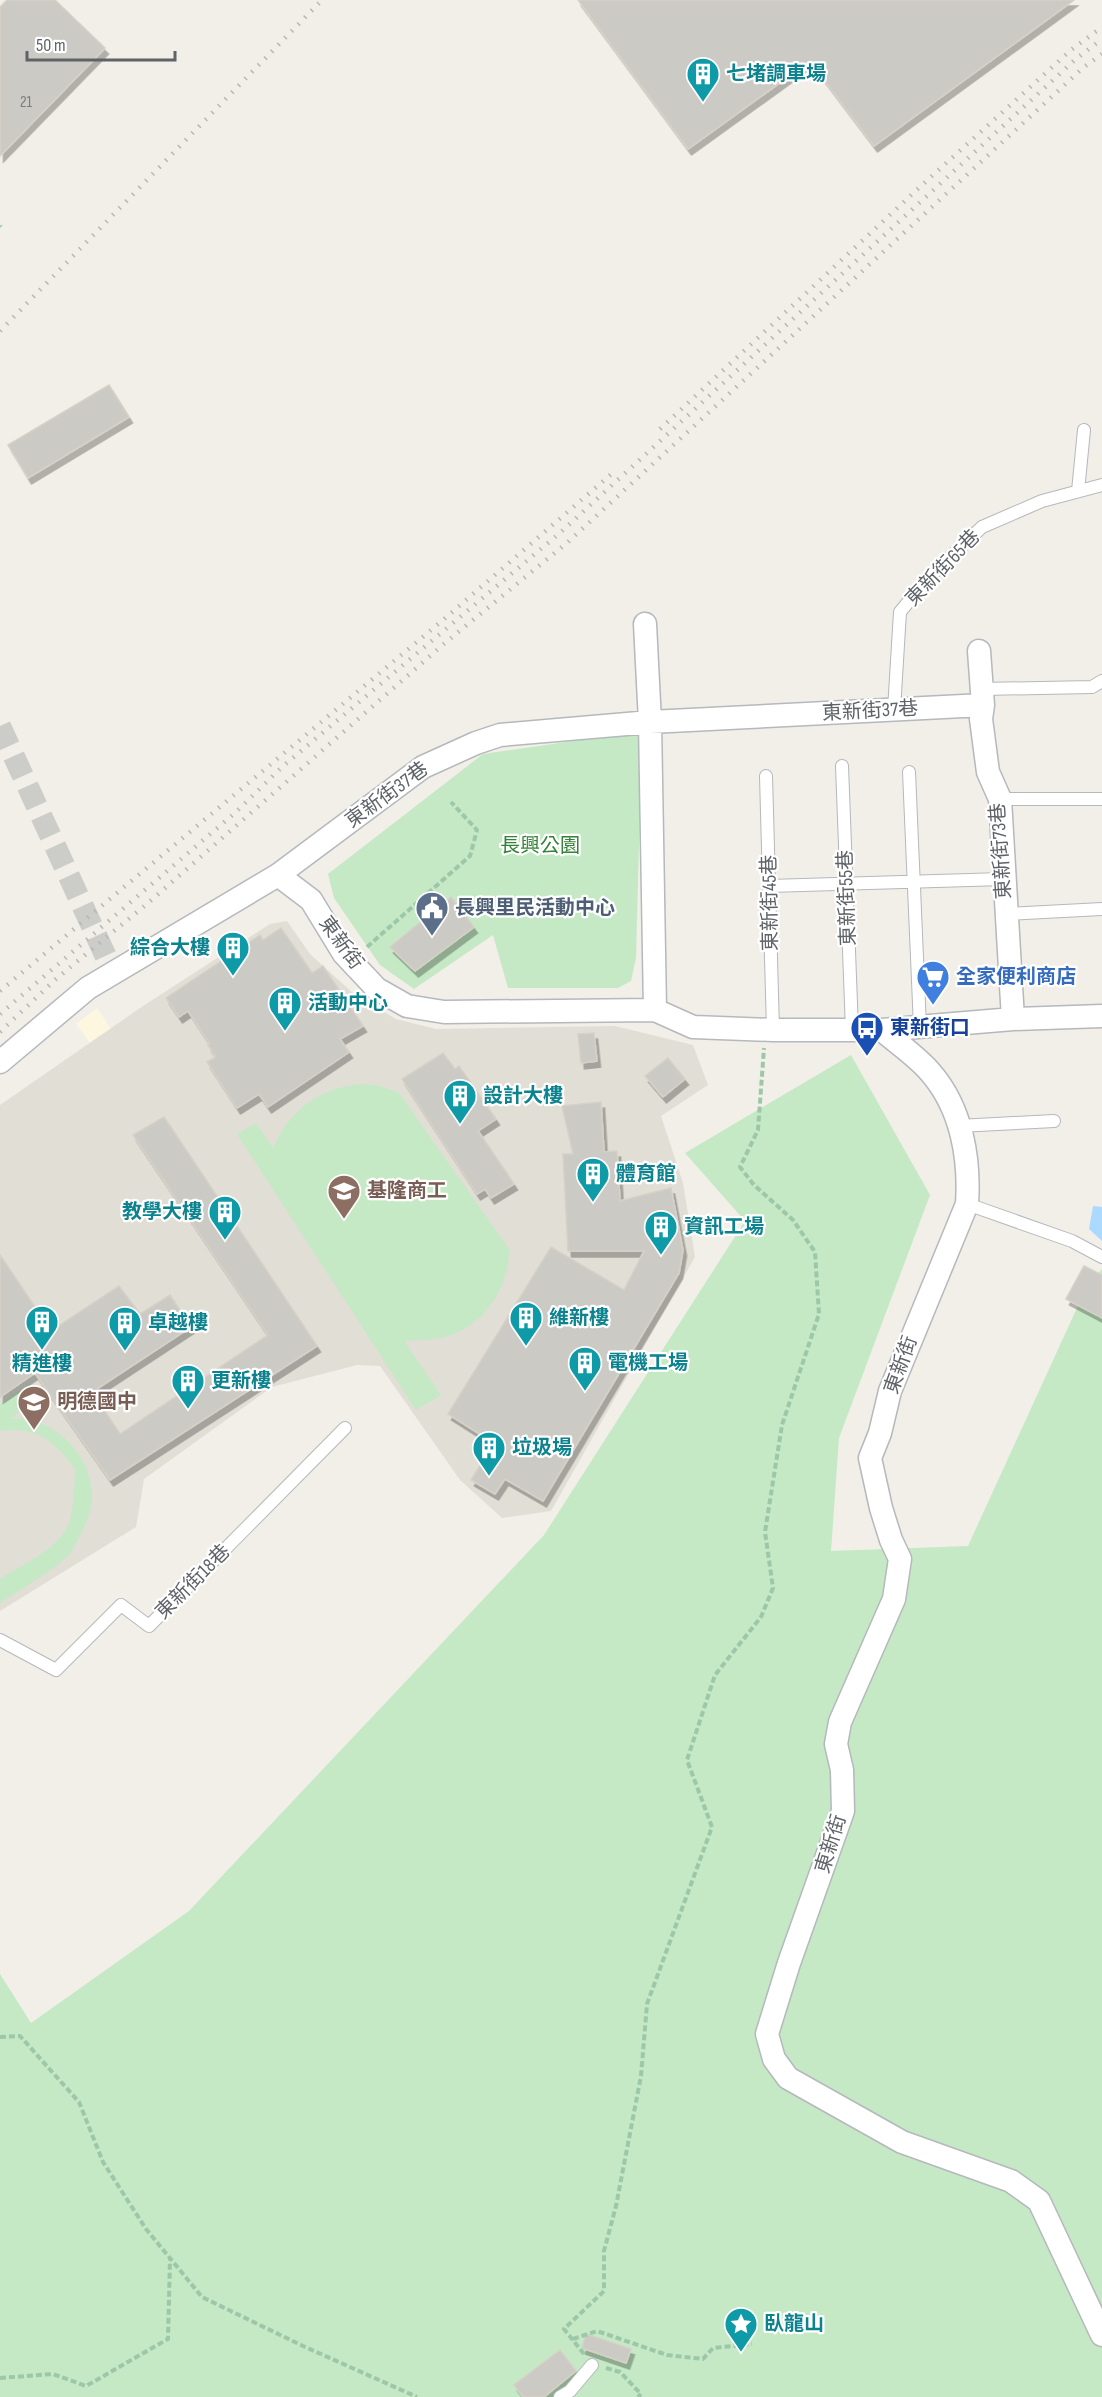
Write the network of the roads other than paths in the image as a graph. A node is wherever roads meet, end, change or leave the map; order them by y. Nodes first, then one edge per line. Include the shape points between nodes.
1 (1084, 430) dead end
2 (1102, 485) edge
3 (1078, 491) junction
4 (645, 624) dead end
5 (978, 651) dead end
6 (1102, 681) edge
7 (982, 697) junction
8 (894, 710) junction
9 (650, 722) junction
10 (842, 766) dead end
11 (909, 772) dead end
12 (766, 776) dead end
13 (1000, 799) junction
14 (1102, 799) edge
15 (278, 875) junction
16 (1002, 879) junction
17 (914, 881) junction
18 (846, 885) junction
19 (769, 886) junction
20 (1102, 909) edge
21 (1005, 914) junction
22 (655, 1010) junction
23 (1102, 1016) edge
24 (1013, 1019) junction
25 (920, 1027) junction
26 (769, 1030) junction
27 (852, 1030) junction
28 (882, 1030) junction
29 (0, 1062) edge
30 (1054, 1121) dead end
31 (958, 1126) junction
32 (967, 1204) junction
33 (1102, 1257) edge
34 (345, 1428) dead end
35 (0, 1640) edge
36 (1102, 2335) edge
37 (592, 2365) dead end
38 (560, 2397) edge

1 - 3 lane
2 - 3 lane, 東新街65巷
3 - 8 lane, 東新街65巷 via 1042,501 982,527 928,578 900,612
4 - 9 street
5 - 7 street, 東新街73巷
6 - 7 lane via 1092,687
7 - 8 street, 東新街37巷
7 - 13 street, 東新街73巷 via 988,772
8 - 9 street, 東新街37巷
9 - 15 street, 東新街37巷 via 500,735 476,743 423,766
9 - 22 street
10 - 18 lane, 東新街55巷
11 - 17 lane
12 - 19 lane, 東新街45巷
13 - 14 lane
13 - 16 street, 東新街73巷
15 - 22 street, 東新街 via 311,900 344,954 377,989 407,1006 444,1012
15 - 29 street via 111,965
16 - 17 lane
16 - 21 street, 東新街73巷
17 - 18 lane
17 - 25 lane
18 - 19 lane
18 - 27 lane, 東新街55巷
19 - 26 lane, 東新街45巷
20 - 21 lane
21 - 24 street, 東新街73巷
22 - 26 street, 東新街 via 693,1027
23 - 24 street, 東新街
24 - 25 street, 東新街
25 - 28 street, 東新街
26 - 27 street, 東新街
27 - 28 street, 東新街
28 - 31 street, 東新街 via 931,1072 946,1094
30 - 31 lane
31 - 32 street, 東新街 via 969,1175
32 - 33 lane via 1072,1241
32 - 36 street, 東新街 via 890,1390 870,1458 881,1508 900,1559 894,1599 840,1722 836,1744 842,1770 843,1812 768,2034 774,2059 788,2078 902,2142 1011,2181 1040,2201
34 - 35 lane, 東新街18巷 via 149,1626 121,1605 56,1670
37 - 38 lane

